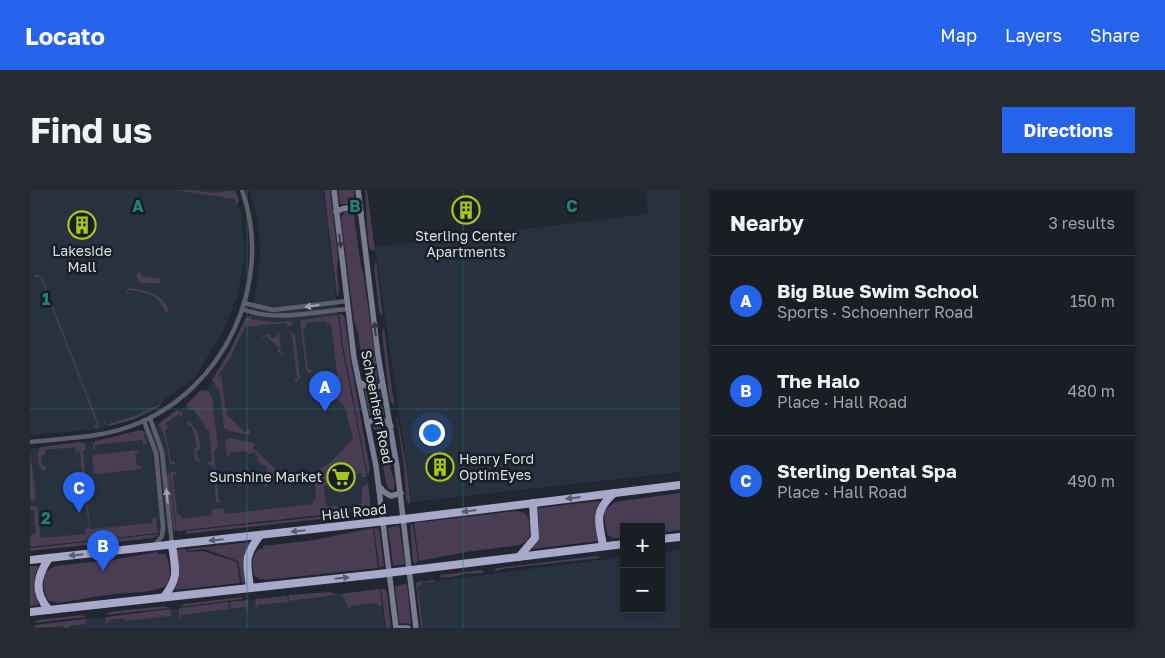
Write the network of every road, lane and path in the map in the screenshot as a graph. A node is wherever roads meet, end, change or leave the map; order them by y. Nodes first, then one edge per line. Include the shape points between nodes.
1 (242, 190) edge
2 (334, 190) edge
3 (358, 190) edge
4 (336, 212) junction
5 (361, 214) junction
6 (347, 301) junction
7 (244, 302) junction
8 (242, 309) junction
9 (348, 309) junction
10 (358, 382) junction
11 (383, 385) junction
12 (150, 418) junction
13 (144, 421) junction
14 (367, 423) junction
15 (391, 426) junction
16 (30, 442) edge
17 (680, 485) edge
18 (379, 486) junction
19 (401, 493) junction
20 (614, 493) junction
21 (533, 503) junction
22 (404, 519) junction
23 (383, 521) junction
24 (260, 535) junction
25 (680, 537) edge
26 (665, 539) edge
27 (172, 544) junction
28 (620, 544) edge
29 (603, 546) junction
30 (154, 547) junction
31 (519, 557) junction
32 (49, 558) junction
33 (30, 560) edge
34 (410, 570) junction
35 (389, 572) junction
36 (250, 588) junction
37 (164, 597) junction
38 (49, 610) junction
39 (30, 612) edge
40 (397, 628) edge
41 (408, 628) edge
42 (416, 628) edge

1 - 7 street via 253,241 251,277
2 - 4 main road, Schoenherr Road
3 - 5 main road, Schoenherr Road
4 - 5 main road via 347,207
4 -> 6 main road, Schoenherr Road
11 -> 5 main road, Schoenherr Road
6 -> 7 street via 273,310
6 - 9 main road, Schoenherr Road
7 - 8 street
8 - 9 street via 260,315 279,316
8 - 12 street via 219,356 202,380 178,402
9 - 10 main road, Schoenherr Road
10 - 11 main road via 371,389
10 - 14 main road, Schoenherr Road
11 - 15 main road, Schoenherr Road
12 - 13 street
27 -> 12 street via 162,452
13 - 16 street via 112,432
13 - 30 street via 156,454 163,527 162,536
14 - 15 main road via 379,419
14 - 18 main road, Schoenherr Road
15 - 19 main road, Schoenherr Road
17 - 20 highway, Hall Road
18 - 19 main road via 391,496
18 - 23 main road, Schoenherr Road
19 - 22 main road, Schoenherr Road
20 -> 21 highway, Hall Road
20 - 29 highway via 600,510
21 -> 22 highway, Hall Road
21 - 31 highway via 535,538
22 - 23 highway, Hall Road
22 - 34 main road, Schoenherr Road
23 -> 24 highway, Hall Road
23 - 35 main road, Schoenherr Road
24 -> 27 highway, Hall Road
24 - 36 highway via 247,556
25 - 26 highway
27 - 30 highway, Hall Road
27 - 37 highway via 175,579
28 - 29 highway
29 - 31 highway
30 -> 32 highway, Hall Road
31 - 34 highway
32 - 33 highway, Hall Road
32 - 38 highway via 40,572 39,582 42,601
34 - 35 highway
34 - 42 main road, Schoenherr Road
36 -> 35 highway
35 - 40 main road, Schoenherr Road
36 - 37 highway
37 - 38 highway
38 - 39 highway
40 - 41 main road

